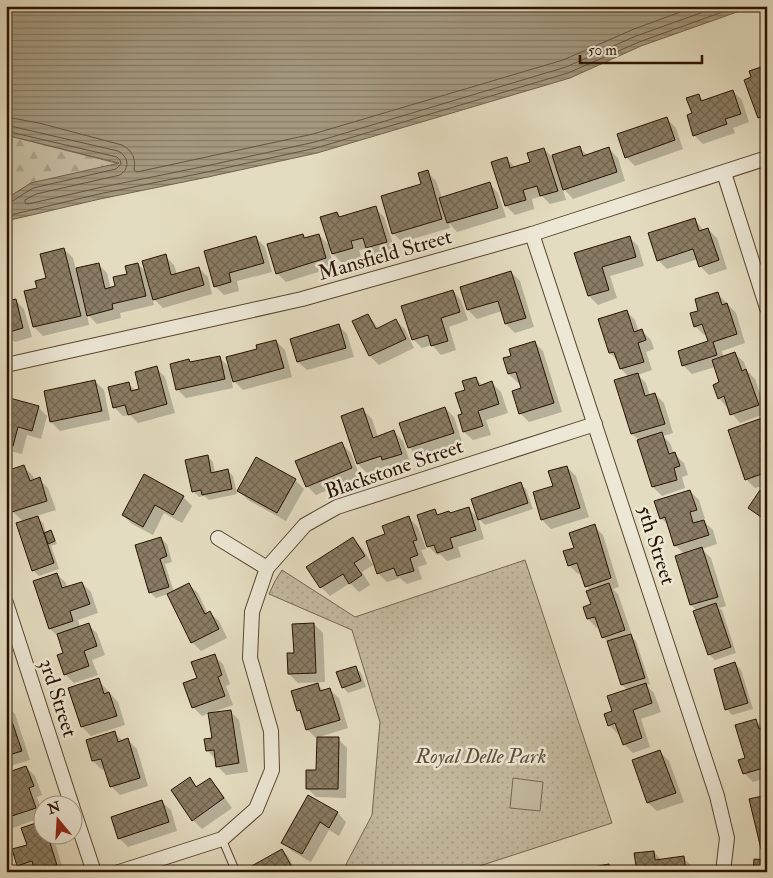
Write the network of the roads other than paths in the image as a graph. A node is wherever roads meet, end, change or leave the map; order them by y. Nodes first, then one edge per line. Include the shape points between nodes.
1 (767, 158) edge
2 (724, 173) junction
3 (532, 234) junction
4 (767, 308) edge
5 (6, 365) edge
6 (595, 424) junction
7 (218, 538) dead end
8 (266, 568) junction
9 (6, 604) edge
10 (69, 796) edge
11 (82, 836) edge
12 (222, 839) junction
13 (94, 872) edge
14 (119, 872) edge
15 (236, 872) edge
16 (723, 872) edge

1 - 2 street, Mansfield Street
2 - 3 street, Mansfield Street
2 - 4 street
3 - 5 street, Mansfield Street via 302,299
3 - 6 street, 5th Street
6 - 8 street, Blackstone Street via 337,507 305,525
6 - 16 street, 5th Street via 717,796 727,838
7 - 8 street
8 - 12 street, Blackstone Street via 252,612 250,658 271,731 272,770 256,809
9 - 10 street, 3rd Street
11 - 13 street, 3rd Street
12 - 14 street, Blackstone Street
12 - 15 lane

